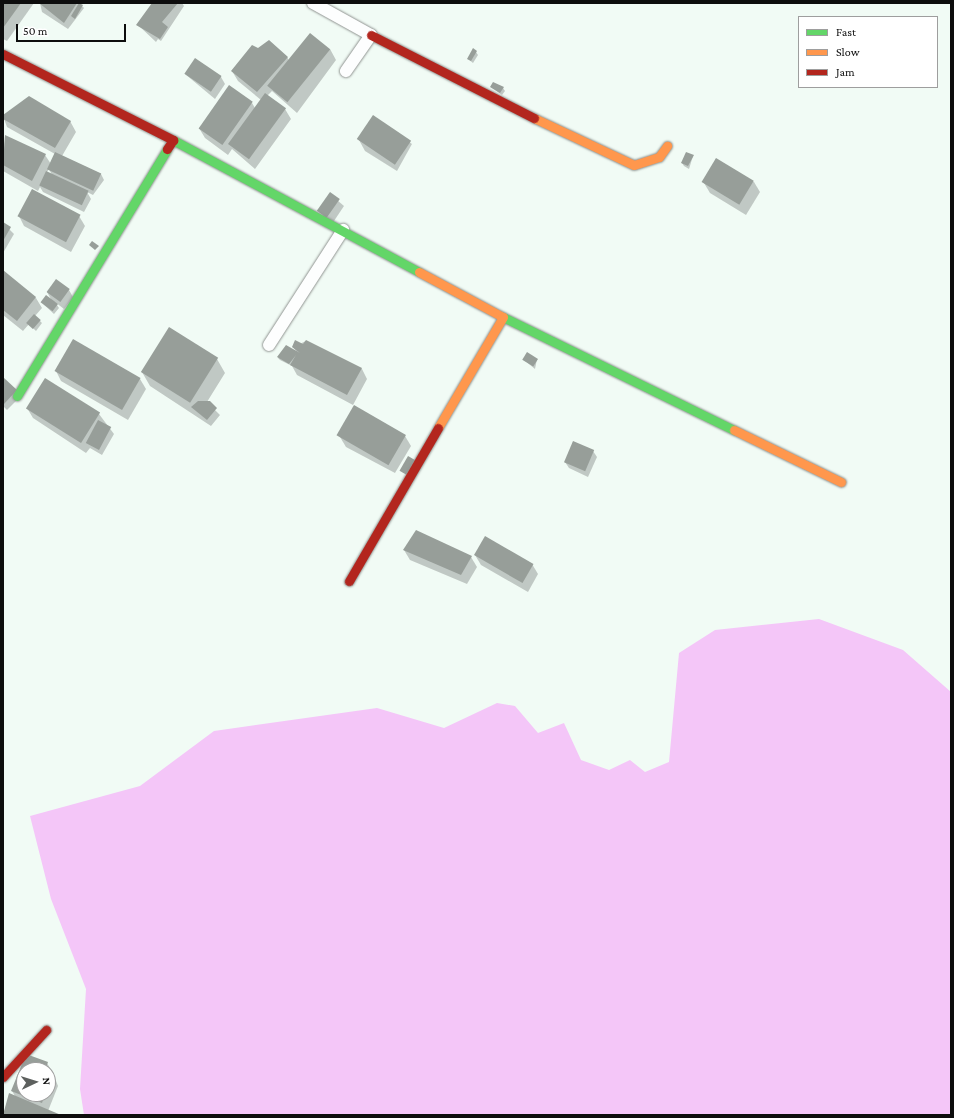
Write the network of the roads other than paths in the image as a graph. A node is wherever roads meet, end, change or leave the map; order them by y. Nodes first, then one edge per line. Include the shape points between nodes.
1 (312, 3) edge
2 (371, 35) junction
3 (4, 58) edge
4 (346, 71) dead end
5 (172, 140) junction
6 (667, 146) dead end
7 (343, 230) junction
8 (503, 317) junction
9 (269, 345) dead end
10 (17, 396) dead end
11 (841, 482) dead end
12 (349, 581) dead end
13 (46, 1030) dead end
14 (3, 1077) edge

1 - 2 street
2 - 4 street
2 - 6 street via 578,141 634,164 659,157
3 - 5 street
5 - 7 street
5 - 10 street
7 - 8 street
7 - 9 street
8 - 11 street
8 - 12 street
13 - 14 street

